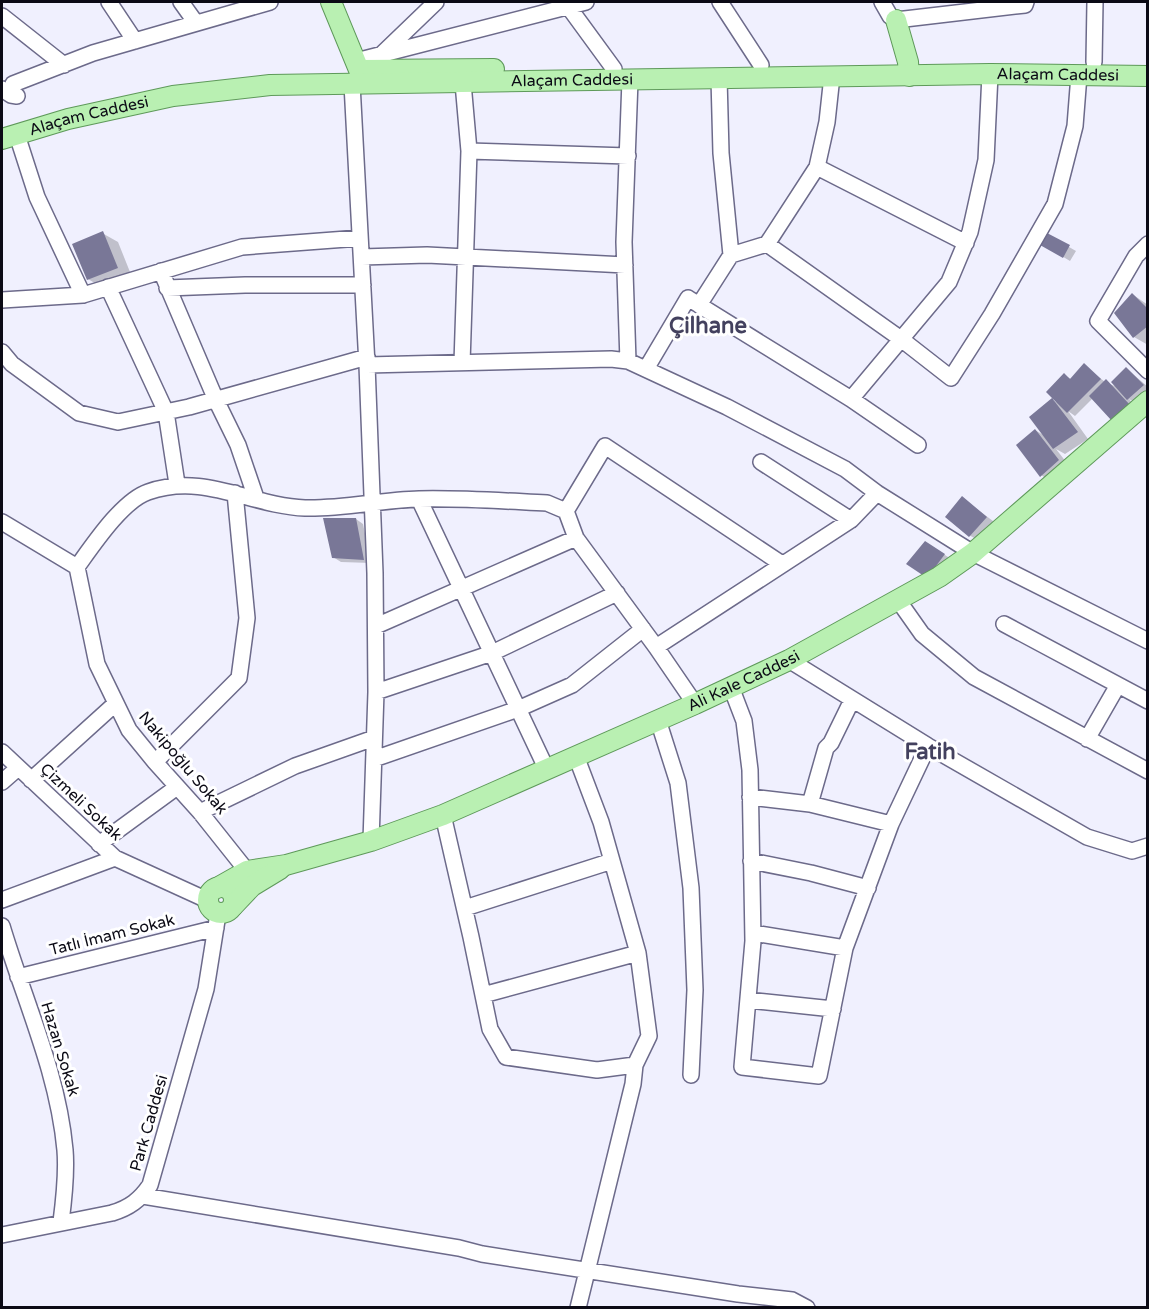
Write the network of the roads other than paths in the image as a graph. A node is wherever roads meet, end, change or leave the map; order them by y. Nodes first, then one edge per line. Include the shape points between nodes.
1 (109, 2) edge
2 (181, 2) edge
3 (331, 2) edge
4 (436, 2) edge
5 (586, 2) edge
6 (720, 2) edge
7 (882, 2) edge
8 (1026, 2) edge
9 (1095, 2) edge
10 (260, 3) edge
11 (567, 4) edge
12 (2, 16) edge
13 (896, 20) junction
14 (196, 23) junction
15 (135, 41) junction
16 (380, 55) junction
17 (1148, 63) edge
18 (64, 65) junction
19 (761, 65) junction
20 (614, 69) junction
21 (908, 69) junction
22 (1092, 71) junction
23 (990, 74) junction
24 (358, 75) junction
25 (832, 76) junction
26 (1148, 76) edge
27 (719, 78) junction
28 (630, 80) junction
29 (463, 83) junction
30 (10, 90) edge
31 (9, 137) edge
32 (469, 151) junction
33 (628, 156) junction
34 (817, 167) junction
35 (360, 238) junction
36 (966, 243) junction
37 (1148, 243) edge
38 (767, 244) junction
39 (732, 255) junction
40 (362, 257) junction
41 (466, 257) junction
42 (625, 265) junction
43 (161, 272) junction
44 (363, 285) junction
45 (108, 287) junction
46 (167, 288) junction
47 (82, 295) junction
48 (2, 300) edge
49 (699, 305) junction
50 (901, 339) junction
51 (2, 352) edge
52 (367, 361) junction
53 (628, 361) junction
54 (462, 363) junction
55 (646, 369) junction
56 (1148, 371) edge
57 (851, 399) junction
58 (216, 400) junction
59 (1148, 401) edge
60 (166, 412) junction
61 (918, 446) dead end
62 (761, 462) dead end
63 (177, 484) junction
64 (235, 493) junction
65 (877, 493) junction
66 (256, 498) junction
67 (419, 499) junction
68 (372, 502) junction
69 (566, 511) junction
70 (851, 520) junction
71 (2, 522) edge
72 (576, 538) junction
73 (973, 553) junction
74 (782, 564) junction
75 (76, 567) junction
76 (462, 589) junction
77 (617, 593) junction
78 (898, 600) junction
79 (1004, 624) dead end
80 (376, 626) junction
81 (643, 629) junction
82 (1148, 641) edge
83 (656, 647) junction
84 (492, 653) junction
85 (789, 660) junction
86 (1118, 685) junction
87 (731, 687) junction
88 (376, 692) junction
89 (852, 700) junction
90 (1148, 700) edge
91 (115, 704) junction
92 (695, 705) junction
93 (518, 709) junction
94 (658, 720) junction
95 (374, 738) junction
96 (1087, 740) junction
97 (928, 746) junction
98 (2, 752) edge
99 (576, 756) junction
100 (374, 759) junction
101 (155, 762) junction
102 (18, 768) junction
103 (547, 770) junction
104 (1148, 771) edge
105 (31, 780) junction
106 (2, 782) edge
107 (177, 787) junction
108 (750, 797) junction
109 (810, 804) junction
110 (200, 812) junction
111 (443, 815) junction
112 (891, 824) junction
113 (371, 841) junction
114 (99, 844) junction
115 (1148, 846) edge
116 (115, 858) junction
117 (612, 861) junction
118 (752, 861) junction
119 (286, 865) junction
120 (247, 871) junction
121 (868, 888) junction
122 (2, 900) edge
123 (218, 907) junction
124 (465, 908) junction
125 (2, 926) edge
126 (753, 933) junction
127 (845, 948) junction
128 (638, 953) junction
129 (18, 978) junction
130 (483, 995) junction
131 (748, 1000) junction
132 (833, 1009) junction
133 (635, 1065) junction
134 (691, 1075) dead end
135 (143, 1196) junction
136 (61, 1222) junction
137 (2, 1235) edge
138 (587, 1270) junction
139 (578, 1308) edge
140 (807, 1308) edge

1 - 15 street
2 - 14 street
3 - 24 main road
4 - 16 street
5 - 11 street
6 - 19 street
7 - 13 street
8 - 13 street via 1025,6
9 - 22 street
10 - 14 street
11 - 16 street
11 - 20 street
12 - 18 street
13 - 21 main road
14 - 15 street
15 - 18 street
16 - 24 street
17 - 22 main road, Alaçam Caddesi
18 - 30 street
19 - 20 main road, Alaçam Caddesi
19 - 21 main road, Alaçam Caddesi
20 - 24 main road, Alaçam Caddesi
21 - 22 main road, Alaçam Caddesi
21 - 23 main road, Alaçam Caddesi
21 - 25 main road, Alaçam Caddesi
22 - 23 main road, Alaçam Caddesi
22 - 26 main road, Alaçam Caddesi
22 - 50 street via 1055,204 951,378
23 - 36 street via 986,160
24 - 29 main road, Alaçam Caddesi
24 - 31 main road, Alaçam Caddesi via 173,96 68,119
24 - 35 street
25 - 27 main road, Alaçam Caddesi
25 - 34 street
27 - 28 main road, Alaçam Caddesi
27 - 39 street via 721,153
28 - 29 main road, Alaçam Caddesi
28 - 33 street
29 - 32 street
31 - 47 street
32 - 33 street
32 - 41 street
33 - 42 street
34 - 36 street
34 - 38 street
35 - 40 street
35 - 43 street via 243,247
36 - 50 street via 949,282
37 - 56 street via 1136,256 1098,321
38 - 39 street
38 - 50 street
39 - 49 street
40 - 41 street
40 - 44 street
41 - 42 street
41 - 54 street
42 - 53 street
43 - 45 street
43 - 46 street
44 - 46 street
44 - 52 street
45 - 47 street
45 - 60 street
46 - 58 street
47 - 48 street
49 - 55 street via 688,298
49 - 57 street
50 - 57 street
51 - 60 street via 12,364 79,413 118,422
52 - 54 street
52 - 58 street
52 - 68 street
53 - 54 street via 611,358
53 - 55 street
55 - 65 street via 845,469
57 - 61 street
58 - 60 street
58 - 66 street via 238,445
59 - 73 main road, Ali Kale Caddesi
60 - 63 street
62 - 70 street
63 - 64 street
63 - 75 street via 146,492 122,511
64 - 66 street
64 - 101 street via 247,618 239,678
65 - 70 street
65 - 73 street
66 - 68 street via 286,507 308,508
67 - 68 street
67 - 69 street via 547,503
67 - 76 street
68 - 80 street
69 - 72 street
69 - 74 street via 605,446
70 - 74 street
71 - 75 street
72 - 76 street
72 - 77 street
73 - 78 main road, Ali Kale Caddesi
73 - 82 street
74 - 83 street
75 - 91 street, Nakipoğlu Sokak via 97,664
76 - 80 street
76 - 84 street
77 - 81 street
77 - 84 street
78 - 85 main road, Ali Kale Caddesi
78 - 96 street via 922,634 974,677
79 - 86 street
80 - 88 street
81 - 83 street
81 - 93 street via 572,685
83 - 92 street
84 - 88 street
84 - 93 street
85 - 87 main road, Ali Kale Caddesi
85 - 89 street
86 - 90 street
86 - 96 street
87 - 92 main road, Ali Kale Caddesi
87 - 108 street via 744,721
88 - 95 street
89 - 97 street
89 - 109 street via 826,748
91 - 101 street, Nakipoğlu Sokak via 129,730
91 - 105 street
92 - 94 main road, Ali Kale Caddesi
93 - 100 street
93 - 103 street
94 - 99 main road, Ali Kale Caddesi
94 - 134 street via 678,783 691,888 696,990
95 - 100 street
95 - 110 street via 296,766
96 - 104 street
97 - 112 street
97 - 115 street via 1087,837 1132,851
98 - 102 street, Çizmeli Sokak
99 - 103 main road, Ali Kale Caddesi
99 - 117 street
100 - 113 street
101 - 107 street, Nakipoğlu Sokak
102 - 105 street, Çizmeli Sokak
102 - 106 street
103 - 111 main road, Ali Kale Caddesi
105 - 114 street, Çizmeli Sokak
107 - 110 street, Nakipoğlu Sokak
107 - 114 street
108 - 109 street
108 - 118 street
109 - 112 street
110 - 120 street, Nakipoğlu Sokak
111 - 113 main road, Ali Kale Caddesi
111 - 124 street
112 - 121 street
113 - 119 main road, Ali Kale Caddesi
114 - 116 street, Çizmeli Sokak
116 - 122 street
116 - 123 street, Çizmeli Sokak
117 - 124 street
117 - 128 street
118 - 121 street
118 - 126 street
119 - 120 main road, Ali Kale Caddesi
119 - 123 main road, Ali Kale Caddesi
120 - 123 main road, Ali Kale Caddesi
121 - 127 street
123 - 129 street, Tatlı İmam Sokak
123 - 135 street, Park Caddesi via 206,989 150,1185
124 - 130 street
125 - 129 street, Hazan Sokak
126 - 127 street
126 - 131 street
127 - 132 street
128 - 130 street
128 - 133 street via 649,1036
129 - 136 street, Hazan Sokak via 58,1101 66,1152
130 - 133 street via 490,1029 506,1057 597,1070
131 - 132 street
131 - 132 street via 742,1066 819,1076
133 - 138 street
135 - 136 street, Park Caddesi via 125,1209
135 - 138 street
136 - 137 street, Park Caddesi
138 - 139 street
138 - 140 street via 792,1300

